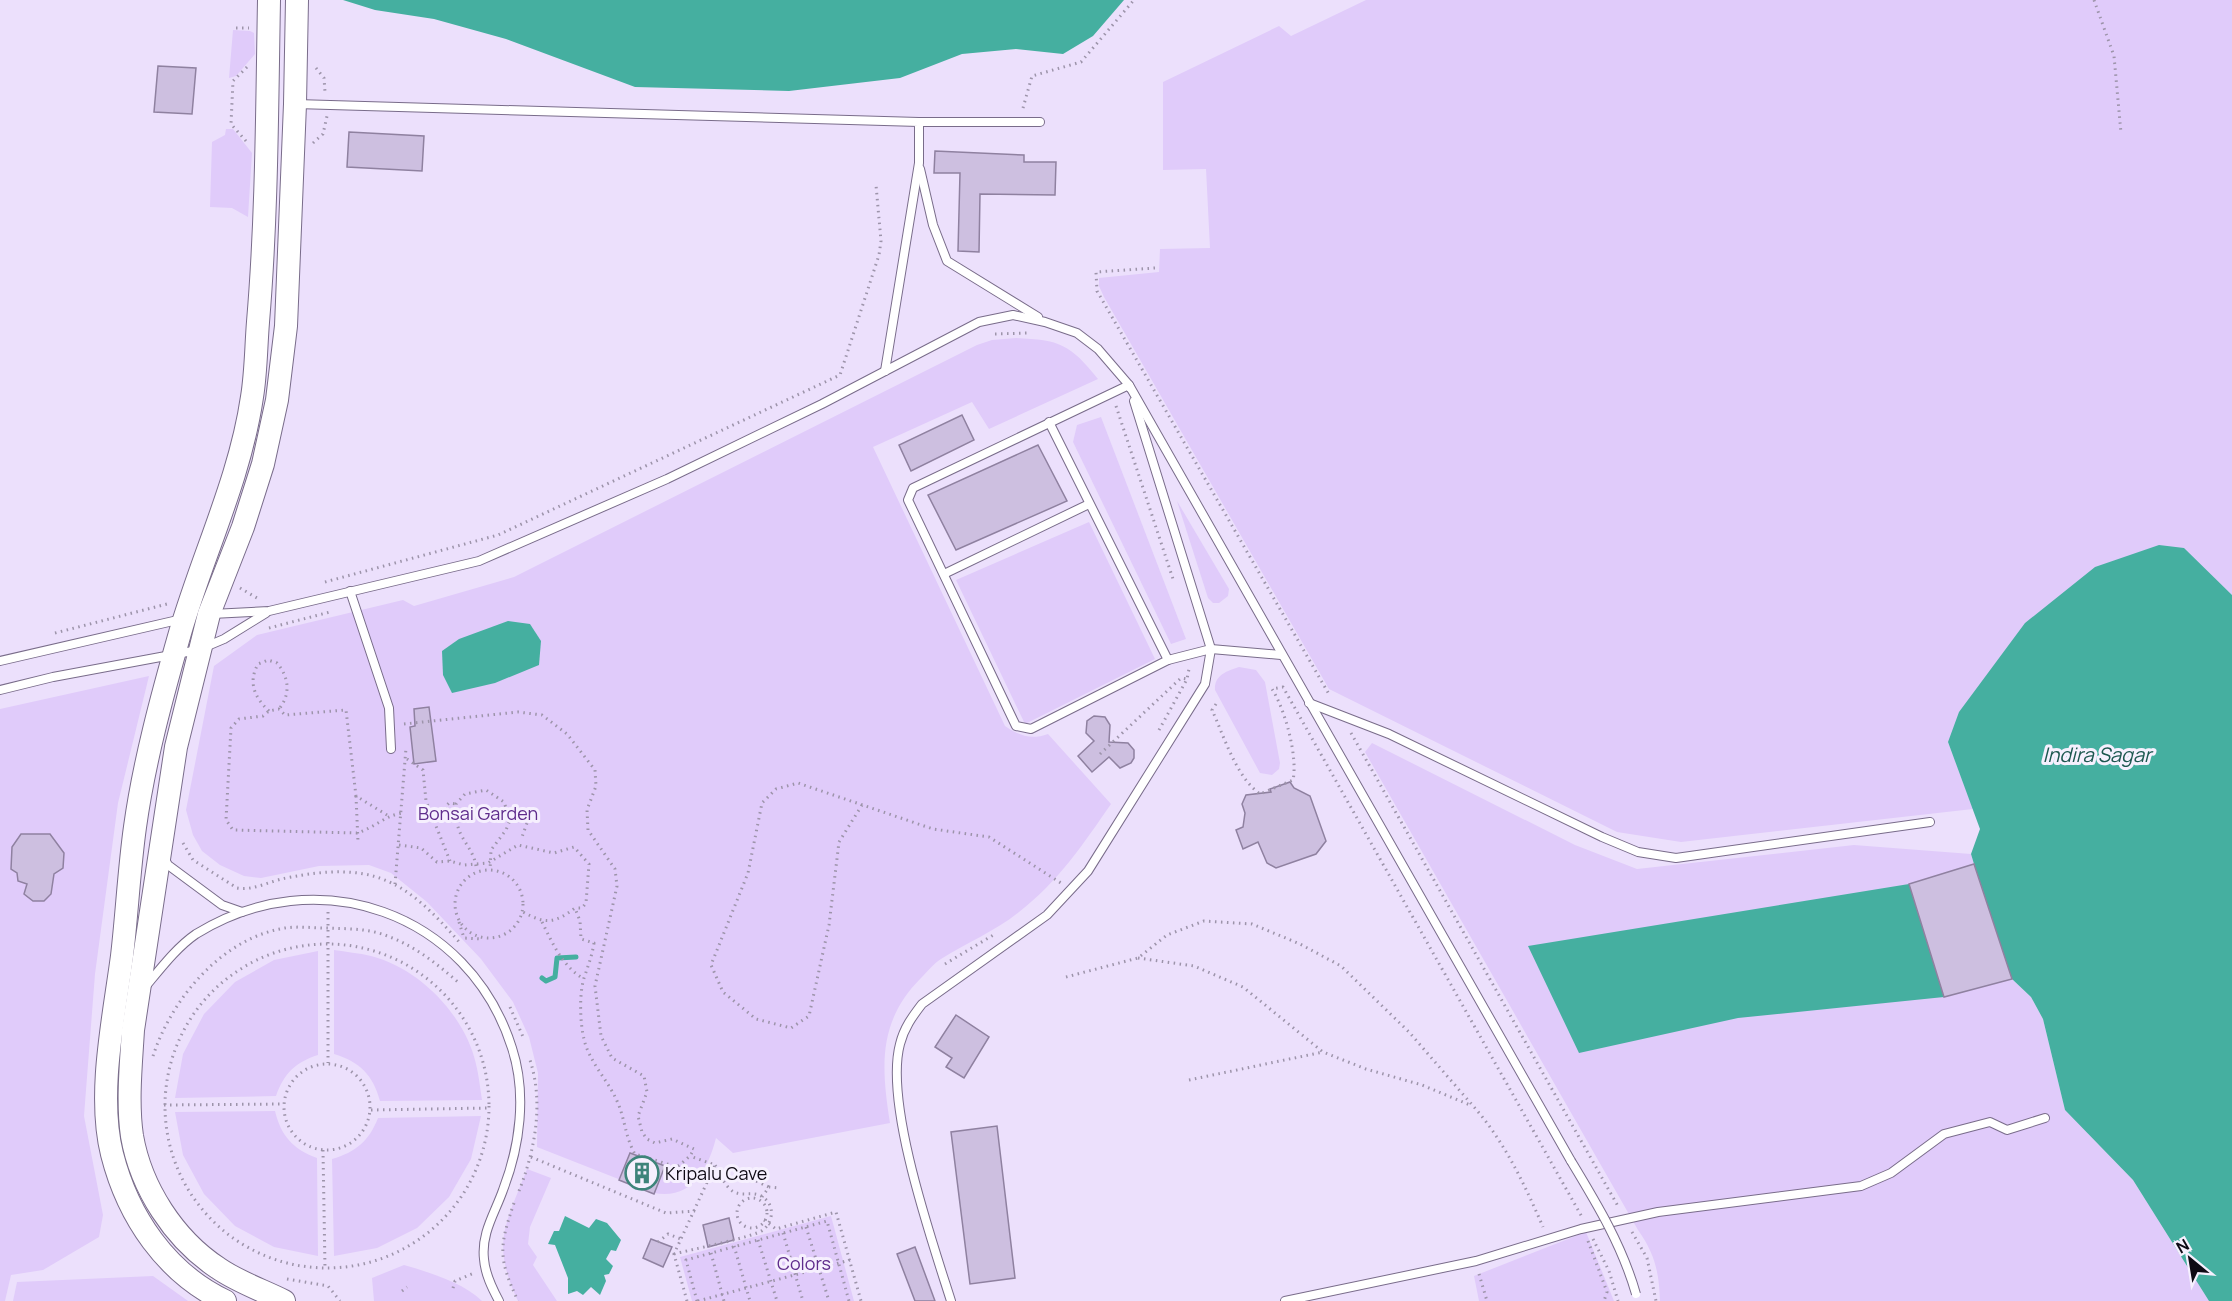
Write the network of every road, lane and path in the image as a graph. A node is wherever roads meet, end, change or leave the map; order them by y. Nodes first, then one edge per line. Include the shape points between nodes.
1 (1134, 0) edge
2 (2094, 0) edge
3 (297, 7) edge
4 (264, 15) edge
5 (236, 28) dead end
6 (249, 64) dead end
7 (313, 65) dead end
8 (296, 104) junction
9 (326, 106) junction
10 (919, 122) junction
11 (1019, 122) junction
12 (1040, 122) dead end
13 (2121, 133) dead end
14 (249, 145) dead end
15 (311, 145) dead end
16 (919, 163) junction
17 (876, 184) dead end
18 (1155, 268) dead end
19 (1045, 322) junction
20 (1033, 333) dead end
21 (987, 336) dead end
22 (885, 371) junction
23 (1129, 385) junction
24 (1110, 394) junction
25 (1050, 422) junction
26 (1089, 504) junction
27 (944, 574) junction
28 (238, 580) dead end
29 (324, 582) dead end
30 (1175, 584) dead end
31 (350, 591) junction
32 (258, 598) dead end
33 (355, 605) junction
34 (181, 610) junction
35 (269, 611) junction
36 (209, 614) junction
37 (267, 629) dead end
38 (44, 636) dead end
39 (1211, 649) junction
40 (198, 650) junction
41 (175, 654) junction
42 (1191, 654) junction
43 (1281, 655) junction
44 (1168, 660) junction
45 (0, 661) edge
46 (1187, 679) junction
47 (0, 690) edge
48 (1309, 703) junction
49 (1216, 704) dead end
50 (279, 709) junction
51 (269, 711) junction
52 (1341, 716) junction
53 (404, 724) dead end
54 (1158, 731) dead end
55 (391, 748) dead end
56 (1100, 754) dead end
57 (356, 796) junction
58 (456, 804) junction
59 (862, 805) junction
60 (402, 813) junction
61 (455, 813) junction
62 (387, 815) junction
63 (510, 820) junction
64 (1930, 822) dead end
65 (357, 833) junction
66 (522, 837) dead end
67 (182, 841) dead end
68 (358, 842) dead end
69 (399, 845) junction
70 (159, 850) junction
71 (450, 861) junction
72 (491, 862) junction
73 (476, 866) junction
74 (490, 870) junction
75 (1064, 876) dead end
76 (1058, 881) junction
77 (1050, 890) dead end
78 (1070, 890) junction
79 (328, 900) junction
80 (575, 908) junction
81 (242, 912) junction
82 (523, 912) junction
83 (458, 920) junction
84 (542, 922) junction
85 (327, 928) junction
86 (997, 933) dead end
87 (487, 939) junction
88 (327, 943) junction
89 (1138, 958) junction
90 (945, 964) dead end
91 (1066, 977) dead end
92 (584, 979) junction
93 (459, 983) dead end
94 (140, 995) junction
95 (1323, 1052) junction
96 (151, 1062) dead end
97 (328, 1063) junction
98 (1189, 1080) dead end
99 (284, 1104) junction
100 (164, 1105) junction
101 (1473, 1107) junction
102 (490, 1108) junction
103 (371, 1110) junction
104 (2045, 1119) dead end
105 (323, 1150) junction
106 (690, 1156) junction
107 (531, 1157) dead end
108 (715, 1165) junction
109 (527, 1169) dead end
110 (752, 1170) dead end
111 (769, 1187) junction
112 (779, 1188) dead end
113 (761, 1199) junction
114 (695, 1211) junction
115 (1625, 1219) junction
116 (764, 1220) junction
117 (769, 1223) junction
118 (806, 1227) junction
119 (1584, 1228) junction
120 (783, 1233) junction
121 (681, 1239) junction
122 (758, 1240) junction
123 (1549, 1240) junction
124 (658, 1242) dead end
125 (734, 1246) junction
126 (711, 1253) junction
127 (674, 1254) junction
128 (850, 1260) junction
129 (1476, 1261) junction
130 (838, 1263) junction
131 (474, 1266) dead end
132 (819, 1268) junction
133 (325, 1269) junction
134 (476, 1273) junction
135 (795, 1275) junction
136 (282, 1277) dead end
137 (478, 1280) dead end
138 (770, 1281) junction
139 (407, 1287) dead end
140 (453, 1288) dead end
141 (746, 1288) junction
142 (402, 1291) dead end
143 (722, 1294) junction
144 (1637, 1298) edge
145 (225, 1301) edge
146 (284, 1301) edge
147 (340, 1301) edge
148 (499, 1301) edge
149 (518, 1301) edge
150 (687, 1301) edge
151 (697, 1301) edge
152 (724, 1301) edge
153 (750, 1301) edge
154 (777, 1301) edge
155 (803, 1301) edge
156 (829, 1301) edge
157 (849, 1301) edge
158 (861, 1301) edge
159 (951, 1301) edge
160 (1285, 1301) edge
161 (1487, 1301) edge
162 (1604, 1301) edge
163 (1618, 1301) edge
164 (1656, 1301) edge

1 - 11 path via 1080,62 1032,76
2 - 13 path via 2114,56
3 - 4 street
3 - 8 street
4 - 5 path
4 - 34 street via 266,219 252,397 238,465
6 - 14 path via 233,81 231,124
7 - 9 path via 324,78
8 - 9 lane
8 - 36 street via 286,326 278,400 263,464
9 - 10 lane
9 - 15 path via 323,134
10 - 11 lane
10 - 16 lane
11 - 12 lane
16 - 19 lane via 933,225 947,261
16 - 22 lane
17 - 29 path via 879,255 840,375 498,535
18 - 52 path via 1096,272 1097,291
19 - 22 lane via 1013,315 979,322
19 - 23 lane via 1077,333 1098,349
20 - 21 path
22 - 31 lane via 542,536 479,561
23 - 24 lane
23 - 39 lane
23 - 43 lane
24 - 25 lane
24 - 30 path
25 - 26 lane
25 - 27 lane via 913,488 908,500
26 - 27 lane
26 - 44 lane
27 - 44 lane via 1016,726 1031,729
28 - 32 path via 243,591
31 - 33 lane
31 - 35 lane
33 - 37 path
33 - 55 lane via 389,708
34 - 36 lane
34 - 38 path
34 - 41 street
34 - 45 lane
35 - 36 lane
35 - 40 lane
36 - 40 street
39 - 42 lane
39 - 43 lane
39 - 78 lane via 1205,684 1088,871
40 - 41 lane
40 - 70 street via 176,747
41 - 47 lane
41 - 145 street via 135,826 107,1106 111,1152 123,1189 148,1236 172,1265
42 - 44 lane
42 - 46 path
43 - 48 lane
46 - 54 path
46 - 56 path via 1181,678
48 - 52 lane
48 - 144 lane, bridge via 1612,1231 1629,1266
49 - 119 path via 1212,710 1239,768 1260,794 1293,780 1295,771 1293,751 1272,689 1283,687
50 - 51 path
50 - 51 path via 285,701 287,681 277,663 268,660 258,664 253,684 258,699
50 - 57 path via 285,715 346,710
51 - 65 path via 263,716 239,719 231,728 226,820 229,826 239,831
52 - 64 lane via 1389,734 1638,852 1676,858
52 - 115 path
53 - 106 path via 518,712 542,715 567,734 595,770 596,786 587,810 588,830 615,869 617,886 595,986 601,1036 612,1058 644,1076 647,1092 638,1116 647,1139 655,1143 672,1139 694,1149
57 - 62 path
57 - 65 path
58 - 61 path
58 - 61 path via 445,807 447,813
58 - 63 path via 465,794 486,790 504,802
59 - 59 path via 798,783 776,789 762,803 748,873 711,964 723,992 756,1019 791,1028 809,1016 828,925 839,842
59 - 76 path via 933,829 989,837
60 - 62 path
60 - 69 path
60 - 71 path via 407,759 423,770 426,801
61 - 73 path
62 - 65 path via 371,829
63 - 66 path via 525,820
63 - 72 path via 490,850
65 - 68 path
67 - 69 path via 193,860 244,890 280,879 340,870 385,878 395,884
69 - 71 path via 421,848 437,862
70 - 81 lane via 168,865 222,905
70 - 94 street
71 - 73 path
72 - 73 path
72 - 74 path
72 - 80 path via 518,845 554,854 574,847 589,864 586,903
74 - 82 path via 500,871 516,883
74 - 83 path via 467,877 460,886 455,909
75 - 76 path
76 - 77 path
76 - 78 path
78 - 159 lane via 1038,921 922,1004 906,1024 899,1046 896,1080 902,1123 930,1237
79 - 81 lane via 296,898
79 - 85 path
79 - 148 lane via 343,900 389,913 431,935 467,967 495,1005 513,1049 520,1096 518,1143 485,1233 483,1258
80 - 84 path via 556,920
80 - 92 path via 582,939 594,943
81 - 94 lane via 196,935 165,963
82 - 84 path
82 - 87 path via 510,932
83 - 87 path via 476,936
83 - 87 path via 464,939
84 - 92 path via 565,963
85 - 88 path
85 - 93 path via 361,929 388,936 423,954
85 - 96 path via 286,927 256,936 218,961 176,1006
86 - 90 path
88 - 97 path
88 - 100 path via 280,951 246,965 222,981 186,1024 166,1077
88 - 102 path via 369,948 409,965 443,991 469,1026 485,1066
89 - 91 path
89 - 95 path via 1194,966 1243,987
89 - 101 path via 1167,935 1204,921 1252,924 1300,944 1341,966 1409,1032
92 - 106 path via 584,1040 618,1102 629,1144 635,1154 677,1167
94 - 146 street via 131,1065 132,1136 149,1188 173,1226 197,1253 219,1270
95 - 98 path
95 - 101 path via 1422,1085
97 - 99 path via 303,1071 293,1080
97 - 103 path via 342,1066 364,1083
99 - 100 path
99 - 105 path via 290,1130 299,1140
100 - 133 path via 169,1147 184,1186 210,1220 244,1246 283,1263
101 - 123 path via 1526,1188
102 - 103 path
102 - 133 path via 483,1150 467,1189 440,1222 406,1247 367,1263
103 - 105 path via 368,1124 355,1140 337,1149
104 - 115 lane via 2007,1130 1990,1122 1944,1134 1891,1173 1861,1186
105 - 133 path
106 - 108 path
107 - 114 path via 666,1213
108 - 113 path via 730,1190 740,1195 755,1194
108 - 114 path
109 - 149 path via 501,1245 505,1274
110 - 111 path via 756,1181
111 - 112 path
111 - 113 path
113 - 116 path
113 - 116 path via 741,1202 737,1216 742,1225 752,1228
113 - 117 path via 772,1212
114 - 121 path
115 - 119 lane
115 - 164 path via 1647,1258
116 - 117 path
117 - 127 path via 757,1233
117 - 128 path via 776,1229 836,1212
118 - 120 path
118 - 130 path via 827,1221
118 - 132 path
119 - 123 lane
119 - 162 path via 1607,1292
119 - 163 path via 1609,1271
120 - 122 path
120 - 135 path
121 - 124 path via 668,1234
121 - 127 path
122 - 125 path
122 - 138 path
123 - 129 lane
125 - 126 path
125 - 141 path
126 - 143 path
126 - 151 path via 686,1260
127 - 150 path
128 - 130 path
128 - 158 path
129 - 160 lane
129 - 161 path
130 - 132 path
130 - 157 path
131 - 134 path
132 - 135 path
132 - 156 path
134 - 137 path
134 - 140 path via 455,1281
135 - 138 path
135 - 155 path
136 - 147 path via 328,1286
138 - 141 path
138 - 154 path
139 - 142 path
141 - 143 path
141 - 153 path
143 - 151 path
143 - 152 path

